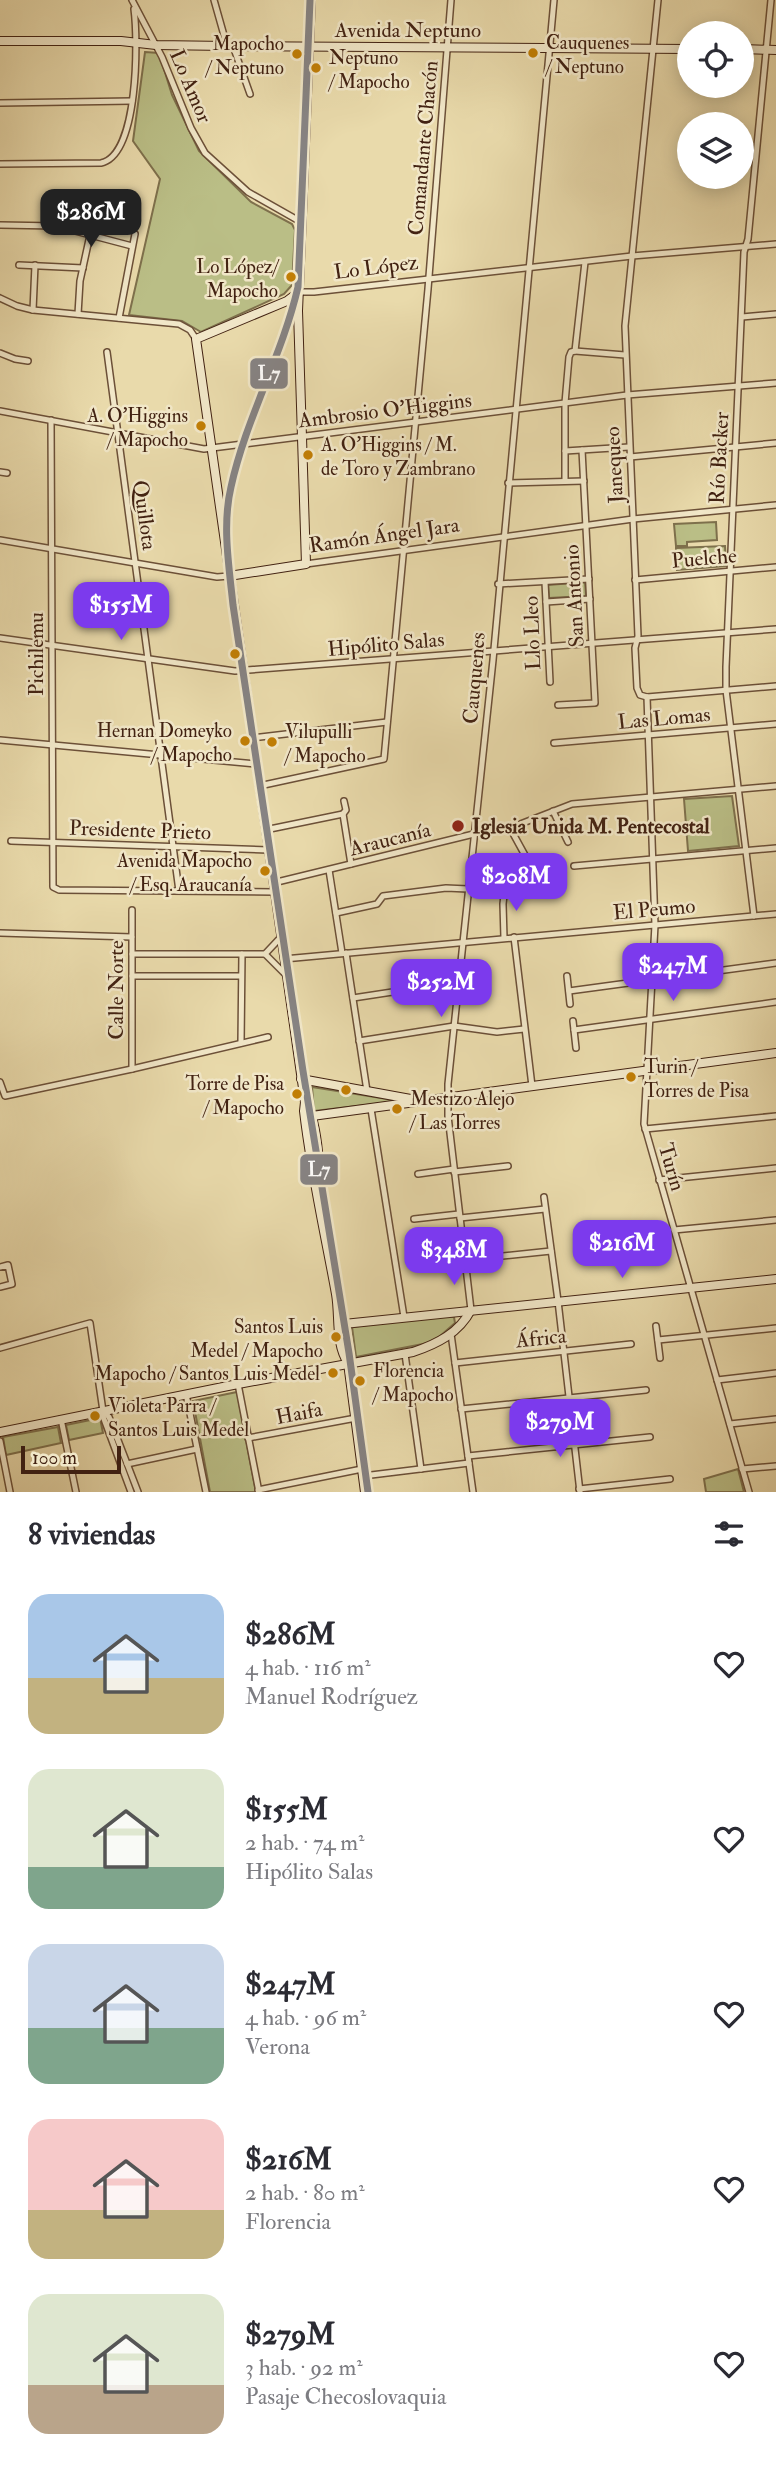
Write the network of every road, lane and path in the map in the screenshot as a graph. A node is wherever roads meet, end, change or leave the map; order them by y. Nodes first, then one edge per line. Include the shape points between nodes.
1 (214, 0) edge
2 (311, 0) edge
3 (451, 0) edge
4 (554, 0) edge
5 (657, 0) edge
6 (771, 0) edge
7 (133, 3) edge
8 (0, 41) edge
9 (137, 42) junction
10 (156, 45) junction
11 (230, 46) junction
12 (310, 46) junction
13 (447, 48) junction
14 (549, 48) junction
15 (652, 49) junction
16 (677, 49) edge
17 (771, 49) edge
18 (250, 94) dead end
19 (132, 102) junction
20 (0, 103) edge
21 (0, 164) edge
22 (301, 222) junction
23 (0, 225) edge
24 (135, 234) dead end
25 (90, 235) junction
26 (776, 244) edge
27 (132, 246) junction
28 (746, 246) junction
29 (632, 256) junction
30 (585, 262) junction
31 (19, 265) dead end
32 (35, 265) junction
33 (83, 268) junction
34 (529, 268) junction
35 (428, 278) junction
36 (299, 292) junction
37 (0, 298) edge
38 (287, 301) junction
39 (33, 310) junction
40 (298, 311) junction
41 (78, 314) junction
42 (776, 314) edge
43 (742, 317) junction
44 (119, 318) junction
45 (196, 340) junction
46 (575, 351) junction
47 (107, 352) dead end
48 (0, 353) edge
49 (625, 355) junction
50 (28, 361) dead end
51 (776, 383) edge
52 (738, 386) junction
53 (627, 396) junction
54 (565, 403) junction
55 (515, 409) junction
56 (0, 411) edge
57 (51, 420) junction
58 (415, 422) junction
59 (118, 433) junction
60 (302, 436) junction
61 (776, 443) edge
62 (629, 447) junction
63 (736, 447) junction
64 (211, 448) junction
65 (582, 450) junction
66 (565, 451) junction
67 (630, 457) junction
68 (0, 472) edge
69 (7, 473) dead end
70 (565, 481) junction
71 (584, 481) junction
72 (508, 484) junction
73 (776, 505) edge
74 (733, 509) junction
75 (632, 519) junction
76 (586, 525) junction
77 (503, 536) junction
78 (0, 540) edge
79 (52, 550) junction
80 (403, 550) junction
81 (136, 564) junction
82 (306, 564) junction
83 (776, 567) edge
84 (730, 571) junction
85 (229, 576) junction
86 (589, 579) junction
87 (635, 580) junction
88 (545, 582) junction
89 (498, 584) junction
90 (590, 599) junction
91 (546, 602) junction
92 (776, 629) edge
93 (727, 633) junction
94 (0, 638) edge
95 (637, 641) junction
96 (592, 644) junction
97 (52, 646) junction
98 (548, 648) junction
99 (493, 651) junction
100 (393, 659) junction
101 (149, 660) junction
102 (243, 671) junction
103 (550, 682) dead end
104 (776, 686) edge
105 (726, 690) junction
106 (647, 697) junction
107 (558, 705) dead end
108 (387, 722) junction
109 (776, 724) edge
110 (731, 728) junction
111 (649, 734) junction
112 (252, 738) junction
113 (0, 740) edge
114 (554, 743) dead end
115 (52, 745) junction
116 (162, 755) junction
117 (256, 764) junction
118 (259, 786) junction
119 (776, 786) edge
120 (738, 789) junction
121 (651, 797) junction
122 (344, 801) dead end
123 (553, 811) junction
124 (343, 814) junction
125 (510, 828) junction
126 (265, 830) junction
127 (474, 834) junction
128 (10, 841) dead end
129 (568, 842) dead end
130 (52, 843) junction
131 (173, 847) junction
132 (776, 848) edge
133 (268, 850) junction
134 (746, 851) junction
135 (653, 859) junction
136 (351, 864) junction
137 (574, 866) dead end
138 (532, 868) dead end
139 (329, 870) junction
140 (505, 886) dead end
141 (274, 887) junction
142 (54, 888) joint
143 (468, 889) junction
144 (179, 891) junction
145 (132, 910) dead end
146 (336, 913) junction
147 (776, 914) edge
148 (754, 916) junction
149 (655, 925) junction
150 (0, 933) edge
151 (132, 937) junction
152 (281, 937) junction
153 (514, 937) junction
154 (504, 938) junction
155 (462, 942) junction
156 (344, 953) junction
157 (132, 954) junction
158 (242, 954) junction
159 (265, 954) junction
160 (284, 959) junction
161 (776, 963) edge
162 (286, 975) junction
163 (131, 976) junction
164 (241, 976) junction
165 (566, 976) dead end
166 (652, 980) junction
167 (458, 982) junction
168 (569, 991) junction
169 (353, 998) junction
170 (776, 1002) edge
171 (570, 1004) dead end
172 (650, 1020) junction
173 (573, 1021) dead end
174 (454, 1026) junction
175 (524, 1029) junction
176 (574, 1030) junction
177 (268, 1037) dead end
178 (359, 1041) junction
179 (241, 1043) junction
180 (576, 1048) dead end
181 (776, 1053) edge
182 (132, 1069) junction
183 (647, 1070) junction
184 (301, 1079) junction
185 (0, 1082) edge
186 (532, 1086) junction
187 (367, 1091) junction
188 (447, 1098) junction
189 (305, 1102) junction
190 (422, 1102) junction
191 (371, 1109) junction
192 (312, 1116) junction
193 (776, 1116) edge
194 (645, 1129) junction
195 (508, 1166) dead end
196 (776, 1168) edge
197 (454, 1171) junction
198 (418, 1174) dead end
199 (659, 1180) junction
200 (318, 1196) junction
201 (544, 1197) dead end
202 (545, 1209) junction
203 (459, 1216) junction
204 (414, 1219) dead end
205 (776, 1220) edge
206 (674, 1230) junction
207 (551, 1251) junction
208 (464, 1258) junction
209 (432, 1260) dead end
210 (0, 1268) edge
211 (776, 1279) edge
212 (0, 1287) edge
213 (690, 1287) junction
214 (558, 1301) junction
215 (471, 1310) junction
216 (404, 1317) junction
217 (656, 1326) dead end
218 (342, 1327) junction
219 (776, 1328) edge
220 (451, 1334) junction
221 (704, 1335) junction
222 (658, 1339) junction
223 (631, 1344) dead end
224 (0, 1348) edge
225 (564, 1352) junction
226 (405, 1354) junction
227 (660, 1358) dead end
228 (348, 1363) junction
229 (455, 1363) junction
230 (776, 1373) edge
231 (717, 1380) junction
232 (238, 1384) junction
233 (646, 1390) dead end
234 (186, 1394) junction
235 (569, 1398) junction
236 (461, 1409) junction
237 (102, 1411) junction
238 (356, 1418) junction
239 (61, 1419) junction
240 (776, 1419) edge
241 (730, 1424) junction
242 (0, 1432) edge
243 (650, 1437) dead end
244 (248, 1438) junction
245 (0, 1441) edge
246 (575, 1445) junction
247 (197, 1449) junction
248 (468, 1456) junction
249 (469, 1463) junction
250 (127, 1464) junction
251 (776, 1466) edge
252 (421, 1469) junction
253 (742, 1469) junction
254 (363, 1473) junction
255 (670, 1479) dead end
256 (259, 1491) edge
257 (580, 1491) edge
258 (10, 1492) edge
259 (76, 1492) edge
260 (131, 1492) edge
261 (138, 1492) edge
262 (206, 1492) edge
263 (365, 1492) edge
264 (472, 1492) edge
265 (749, 1492) edge

1 - 11 street
2 - 12 main road
3 - 13 street, Comandante Chacón
4 - 14 street, Cauquenes
5 - 15 street, Janequeo
6 - 17 street, Río Backer
7 - 9 street
7 - 10 street, Lo Amor
8 - 9 main road, Avenida Neptuno
9 - 10 main road, Avenida Neptuno
9 - 19 street
10 - 11 main road, Avenida Neptuno
10 - 22 street, Lo Amor via 205,153 248,192
11 - 12 main road, Avenida Neptuno
11 - 18 street
12 - 13 main road, Avenida Neptuno
12 - 22 main road
13 - 14 main road, Avenida Neptuno
13 - 35 street, Comandante Chacón
14 - 15 main road, Avenida Neptuno
14 - 34 street, Cauquenes
15 - 16 main road, Avenida Neptuno
15 - 29 street, Janequeo
17 - 28 street, Río Backer
19 - 20 street
19 - 21 street via 123,138 109,161
22 - 36 main road
23 - 25 street via 56,226
24 - 27 street
25 - 27 street
25 - 33 street
26 - 28 street, Lo López
27 - 44 street
28 - 29 street, Lo López
28 - 43 street, Río Backer
29 - 30 street, Lo López
29 - 49 street, Janequeo
30 - 34 street, Lo López
30 - 46 street
31 - 32 street
32 - 33 street
32 - 39 street
33 - 41 street
34 - 35 street, Lo López
34 - 55 street, Cauquenes
35 - 36 street, Lo López
35 - 58 street, Comandante Chacón
36 - 38 main road
36 - 40 main road
37 - 39 street
38 - 40 main road
38 - 45 main road
39 - 41 street
40 - 60 main road
41 - 44 street
42 - 43 street
43 - 52 street, Río Backer
44 - 45 street via 179,324
45 - 64 main road
46 - 49 street
46 - 54 street via 569,357
47 - 59 street, Quillota
48 - 50 street
49 - 53 street, Janequeo
51 - 52 street, Ambrosio O'Higgins
52 - 53 street, Ambrosio O'Higgins
52 - 63 street, Río Backer
53 - 54 street, Ambrosio O'Higgins
53 - 62 street, Janequeo
54 - 55 street, Ambrosio O'Higgins
54 - 66 street
55 - 58 street, Ambrosio O'Higgins
55 - 72 street, Cauquenes
56 - 57 street, Ambrosio O'Higgins
57 - 59 street, Ambrosio O'Higgins
57 - 79 street, Pichilemu
58 - 60 street, Ambrosio O'Higgins
58 - 80 street, Comandante Chacón
59 - 64 street, Ambrosio O'Higgins
59 - 81 street, Quillota
60 - 64 street, Ambrosio O'Higgins
60 - 82 main road
61 - 63 street
62 - 65 street
62 - 67 street, Janequeo
63 - 67 street
63 - 74 street, Río Backer
64 - 85 main road
65 - 66 street
65 - 71 street, San Antonio
66 - 70 street
67 - 75 street, Janequeo
68 - 69 street
70 - 71 street
70 - 72 street
71 - 76 street, San Antonio
72 - 77 street, Cauquenes
73 - 74 street, Ramón Ángel Jara
74 - 75 street, Ramón Ángel Jara
74 - 84 street, Río Backer
75 - 76 street, Ramón Ángel Jara
75 - 87 street, Janequeo
76 - 77 street, Ramón Ángel Jara
76 - 86 street, San Antonio
77 - 80 street, Ramón Ángel Jara
77 - 89 street, Cauquenes
78 - 79 street, Ramón Ángel Jara
79 - 81 street, Ramón Ángel Jara
79 - 97 street, Pichilemu
80 - 82 street, Ramón Ángel Jara
80 - 100 street, Comandante Chacón
81 - 85 street, Ramón Ángel Jara
81 - 101 street, Quillota
82 - 85 main road, Ramón Ángel Jara
83 - 84 street, Puelche
84 - 87 street, Puelche
84 - 93 street, Río Backer
85 - 102 main road
86 - 88 street
86 - 90 street, San Antonio
87 - 95 street, Janequeo
88 - 89 street
88 - 91 street, Llo Lleo
89 - 99 street, Cauquenes
90 - 91 street
90 - 96 street, San Antonio
91 - 98 street, Llo Lleo
92 - 93 street, Hipólito Salas
93 - 95 street, Hipólito Salas
93 - 105 street, Río Backer
94 - 97 street, Hipólito Salas
95 - 96 street, Hipólito Salas
95 - 106 street, Janequeo via 638,691
96 - 98 street, Hipólito Salas
96 - 107 street, San Antonio via 595,703
97 - 101 street, Hipólito Salas
97 - 115 street, Pichilemu
98 - 99 street, Hipólito Salas
98 - 103 street, Llo Lleo
99 - 100 street, Hipólito Salas
99 - 127 street, Cauquenes
100 - 102 street, Hipólito Salas
100 - 108 street, Comandante Chacón
101 - 102 street, Hipólito Salas
101 - 116 street, Quillota
102 - 112 main road
104 - 105 street
105 - 106 street
105 - 110 street, Río Backer
106 - 111 street, Janequeo
108 - 112 street
108 - 118 street, Comandante Chacón via 383,759
109 - 110 street, Las Lomas
110 - 111 street, Las Lomas
110 - 120 street, Río Backer
111 - 114 street, Las Lomas
111 - 121 street, Janequeo
112 - 117 main road
113 - 115 street
115 - 116 street
115 - 130 street, Pichilemu
116 - 117 street
116 - 131 street, Quillota
117 - 118 main road
118 - 126 main road
119 - 120 street, Araucanía
120 - 121 street, Araucanía
120 - 134 street, Río Backer
121 - 123 street, Araucanía via 576,804
121 - 135 street, Janequeo
122 - 124 street
123 - 125 street, Araucanía
123 - 129 street
124 - 126 street
124 - 136 street
125 - 127 street, Araucanía
125 - 138 street
126 - 133 main road
127 - 136 street, Araucanía
127 - 143 street, Cauquenes
128 - 130 street, Presidente Prieto
130 - 131 street, Presidente Prieto
130 - 142 street, Pichilemu
131 - 133 street, Presidente Prieto
131 - 144 street, Quillota
132 - 134 street
133 - 141 main road
134 - 135 street
134 - 148 street, Río Backer
135 - 137 street
135 - 149 street, Janequeo
136 - 139 street, Araucanía
139 - 141 street, Araucanía
139 - 146 street
140 - 154 street
141 - 144 street, Araucanía
141 - 152 main road
142 - 144 street, Araucanía
143 - 146 street via 383,896 378,904
143 - 155 street, Cauquenes
145 - 151 street, Calle Norte
146 - 156 street
147 - 148 street, El Peumo
148 - 149 street, El Peumo
149 - 153 street, El Peumo
149 - 166 street, Turín
150 - 151 street
151 - 157 street, Calle Norte
152 - 159 street
152 - 160 main road
153 - 154 street, El Peumo
153 - 175 street
154 - 155 street, El Peumo
155 - 156 street, El Peumo
155 - 167 street, Cauquenes
156 - 160 street, El Peumo
156 - 169 street
157 - 158 street
157 - 163 street, Calle Norte
158 - 159 street
158 - 164 street
159 - 162 street
160 - 162 main road
161 - 166 street
162 - 184 main road
163 - 164 street
163 - 182 street, Calle Norte
164 - 179 street
165 - 168 street
166 - 168 street
166 - 172 street, Turín
167 - 169 street
167 - 174 street, Cauquenes
168 - 171 street
169 - 178 street
170 - 172 street
172 - 176 street
172 - 183 street, Turín
173 - 176 street
174 - 175 street via 497,1032
174 - 178 street
174 - 188 street, Cauquenes
175 - 186 street
176 - 180 street
177 - 179 street
178 - 187 street
179 - 182 street
181 - 183 main road
182 - 185 street via 5,1096
183 - 186 main road
183 - 194 street, Turín
184 - 187 main road
184 - 189 main road
186 - 188 main road
187 - 190 main road
188 - 190 main road
188 - 197 street, Cauquenes
189 - 192 main road
189 - 200 main road
190 - 191 main road
191 - 192 main road
191 - 216 street
192 - 200 main road
193 - 194 street
194 - 199 street, Turín
195 - 197 street
196 - 199 street
197 - 198 street
197 - 203 street, Cauquenes
199 - 206 street, Turín
200 - 218 main road
201 - 202 street
202 - 203 street
202 - 207 street
203 - 204 street
203 - 208 street, Cauquenes
205 - 206 street
206 - 213 street, Turín
207 - 208 street
207 - 214 street
208 - 209 street
208 - 215 street, Cauquenes
210 - 212 street via 8,1265 12,1284
211 - 213 main road
213 - 214 main road
213 - 221 street, Turín
214 - 215 main road
214 - 225 street
215 - 216 main road
215 - 220 main road
216 - 218 main road
217 - 222 street
218 - 228 main road
219 - 221 street
220 - 226 main road
220 - 229 street
221 - 222 street
221 - 231 street, Turín
222 - 227 street
223 - 225 street, África
224 - 237 street via 90,1322
225 - 229 street, África
225 - 235 street
226 - 228 main road
226 - 252 street
228 - 232 main road
228 - 238 main road
229 - 236 street
230 - 231 street
231 - 241 street, Turín
232 - 234 main road
232 - 244 street
233 - 235 street
234 - 237 main road
234 - 247 street
235 - 236 street
235 - 246 street
236 - 248 street
237 - 239 main road
237 - 250 street via 109,1417
237 - 260 street
238 - 244 street, Haifa
238 - 254 main road
239 - 242 main road
239 - 259 street
240 - 241 street
241 - 253 street, Turín
243 - 246 street
244 - 256 street
245 - 258 street
246 - 248 street
246 - 257 street
247 - 250 street
247 - 262 street
248 - 249 street
249 - 252 street
249 - 264 street
250 - 261 street
251 - 253 street
252 - 254 street
253 - 265 street, Turín
254 - 256 street
254 - 263 main road
255 - 257 street

